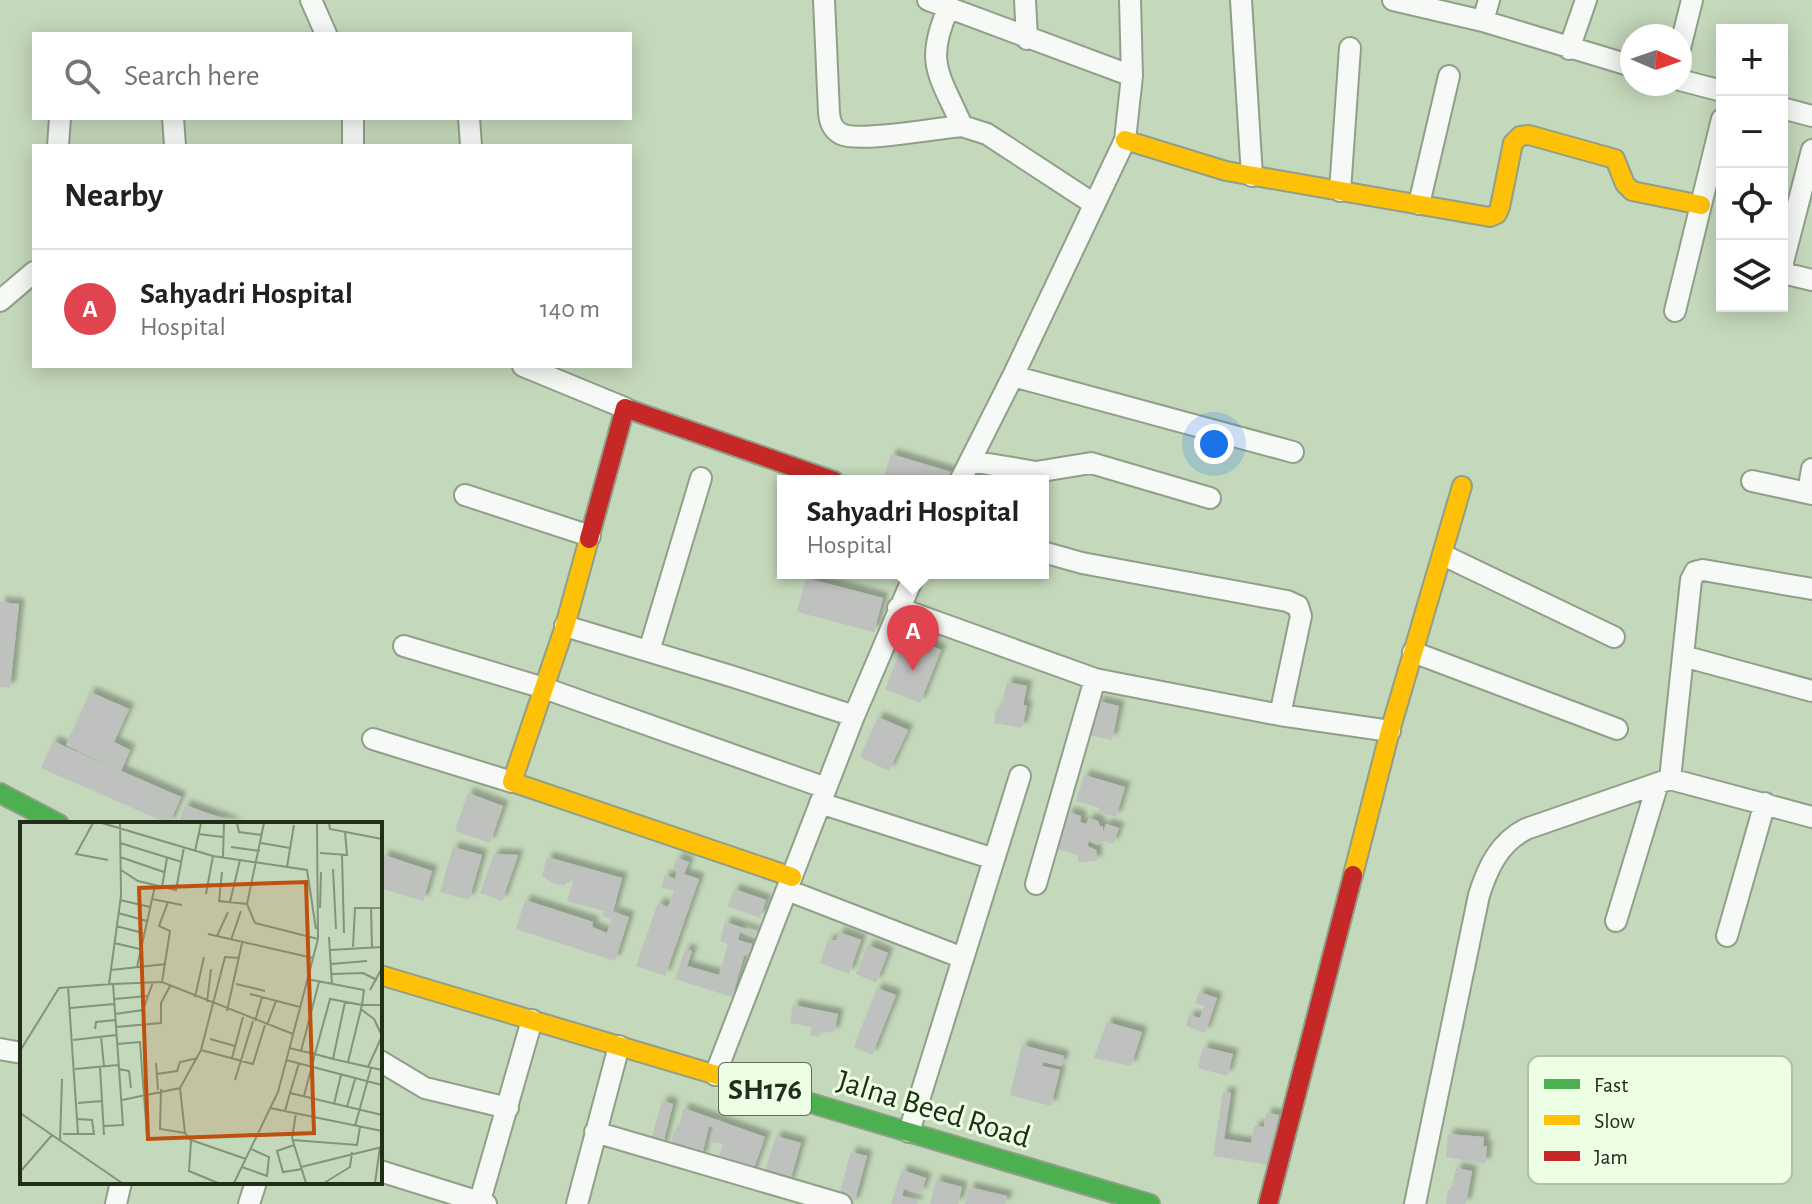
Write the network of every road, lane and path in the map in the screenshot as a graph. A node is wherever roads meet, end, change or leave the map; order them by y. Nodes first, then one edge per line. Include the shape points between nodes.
1 (311, 0) edge
2 (824, 0) edge
3 (928, 0) edge
4 (1025, 0) edge
5 (1130, 0) edge
6 (1241, 0) edge
7 (1393, 0) edge
8 (1489, 0) edge
9 (1586, 0) edge
10 (1692, 0) edge
11 (948, 9) junction
12 (1483, 21) junction
13 (1686, 24) edge
14 (325, 32) edge
15 (1027, 39) junction
16 (1350, 48) dead end
17 (1569, 49) junction
18 (1620, 63) edge
19 (1132, 76) junction
20 (1449, 76) dead end
21 (1692, 83) edge
22 (1716, 89) edge
23 (1788, 110) edge
24 (1812, 116) edge
25 (60, 120) edge
26 (173, 120) edge
27 (353, 120) edge
28 (469, 120) edge
29 (962, 126) junction
30 (1125, 140) junction
31 (58, 144) edge
32 (175, 144) edge
33 (353, 144) edge
34 (471, 144) edge
35 (1716, 144) edge
36 (1811, 160) edge
37 (1252, 176) junction
38 (1340, 191) junction
39 (1094, 204) junction
40 (1419, 204) junction
41 (1701, 205) junction
42 (32, 275) edge
43 (1812, 280) edge
44 (0, 301) edge
45 (1675, 311) dead end
46 (533, 368) edge
47 (566, 375) edge
48 (1013, 376) junction
49 (625, 408) junction
50 (1293, 452) dead end
51 (970, 461) junction
52 (1812, 469) edge
53 (817, 475) edge
54 (963, 475) edge
55 (701, 478) dead end
56 (1752, 481) dead end
57 (1462, 486) dead end
58 (1810, 493) edge
59 (465, 495) dead end
60 (1210, 498) dead end
61 (590, 536) junction
62 (1049, 554) edge
63 (1443, 555) junction
64 (912, 579) edge
65 (1812, 589) edge
66 (898, 608) junction
67 (565, 626) junction
68 (1614, 637) dead end
69 (404, 646) dead end
70 (649, 651) junction
71 (1413, 652) junction
72 (1683, 656) junction
73 (1095, 679) junction
74 (544, 688) junction
75 (1812, 691) edge
76 (1280, 715) junction
77 (854, 716) junction
78 (1617, 729) dead end
79 (1390, 731) junction
80 (373, 739) dead end
81 (1020, 776) dead end
82 (1664, 781) junction
83 (512, 782) junction
84 (0, 793) edge
85 (823, 796) junction
86 (1765, 803) junction
87 (1812, 817) edge
88 (55, 822) edge
89 (994, 859) junction
90 (789, 883) junction
91 (1036, 884) dead end
92 (1616, 921) dead end
93 (1727, 936) dead end
94 (963, 958) junction
95 (382, 976) edge
96 (532, 1020) junction
97 (619, 1046) junction
98 (0, 1049) edge
99 (20, 1053) edge
100 (382, 1062) edge
101 (715, 1075) junction
102 (508, 1108) junction
103 (595, 1132) junction
104 (909, 1132) junction
105 (382, 1172) edge
106 (121, 1184) edge
107 (255, 1184) edge
108 (1107, 1198) edge
109 (481, 1203) edge
110 (116, 1204) edge
111 (249, 1204) edge
112 (577, 1204) edge
113 (841, 1204) edge
114 (1150, 1204) edge
115 (1268, 1204) edge
116 (1415, 1204) edge

1 - 14 street
2 - 29 street via 834,129 858,137
3 - 11 street
4 - 15 street
5 - 19 street
6 - 37 street
7 - 12 street
8 - 12 street
9 - 17 street
10 - 13 street
11 - 15 street
11 - 29 street via 934,55
12 - 17 street
15 - 19 street
16 - 38 street
17 - 18 street
19 - 30 street
20 - 40 street
21 - 22 street
23 - 24 street
25 - 31 street
26 - 32 street
27 - 33 street
28 - 34 street
29 - 39 street via 987,134
30 - 37 street
30 - 39 street
35 - 41 street
36 - 43 street via 1783,268 1791,276
37 - 38 street
38 - 40 street
39 - 48 street
40 - 41 street via 1494,216 1513,143 1524,135 1615,159 1632,191
41 - 45 street
42 - 44 street
46 - 47 street
47 - 49 street
48 - 50 street
48 - 51 street
49 - 53 street
49 - 61 street
51 - 54 street
51 - 60 street via 1036,472 1091,463
52 - 58 street
55 - 70 street
56 - 58 street
57 - 63 street
59 - 61 street
61 - 67 street
62 - 76 street via 1298,606 1301,616
63 - 68 street
63 - 71 street
64 - 66 street
65 - 72 street via 1695,572
66 - 73 street
66 - 77 street
67 - 70 street
67 - 74 street
69 - 74 street
70 - 77 street
71 - 78 street
71 - 79 street
72 - 75 street
72 - 82 street
73 - 76 street
73 - 91 street
74 - 83 street
74 - 85 street
76 - 79 street
77 - 85 street
79 - 115 street
80 - 83 street
81 - 89 street
82 - 86 street
82 - 92 street
82 - 116 street via 1526,829 1493,860 1479,895
83 - 90 street
84 - 88 street
85 - 89 street
85 - 90 street
86 - 87 street
86 - 93 street
89 - 94 street
90 - 94 street
90 - 101 street
94 - 104 street
95 - 96 street, Jalna Beed Road / SH176
96 - 97 street, Jalna Beed Road / SH176
96 - 102 street
97 - 101 street, Jalna Beed Road / SH176
97 - 103 street
98 - 99 street
100 - 102 street via 425,1088
101 - 104 street, Jalna Beed Road / SH176
102 - 109 street
103 - 112 street
103 - 113 street
104 - 108 street, Jalna Beed Road / SH176
105 - 109 street
106 - 110 street
107 - 111 street
108 - 114 street, Jalna Beed Road / SH176

